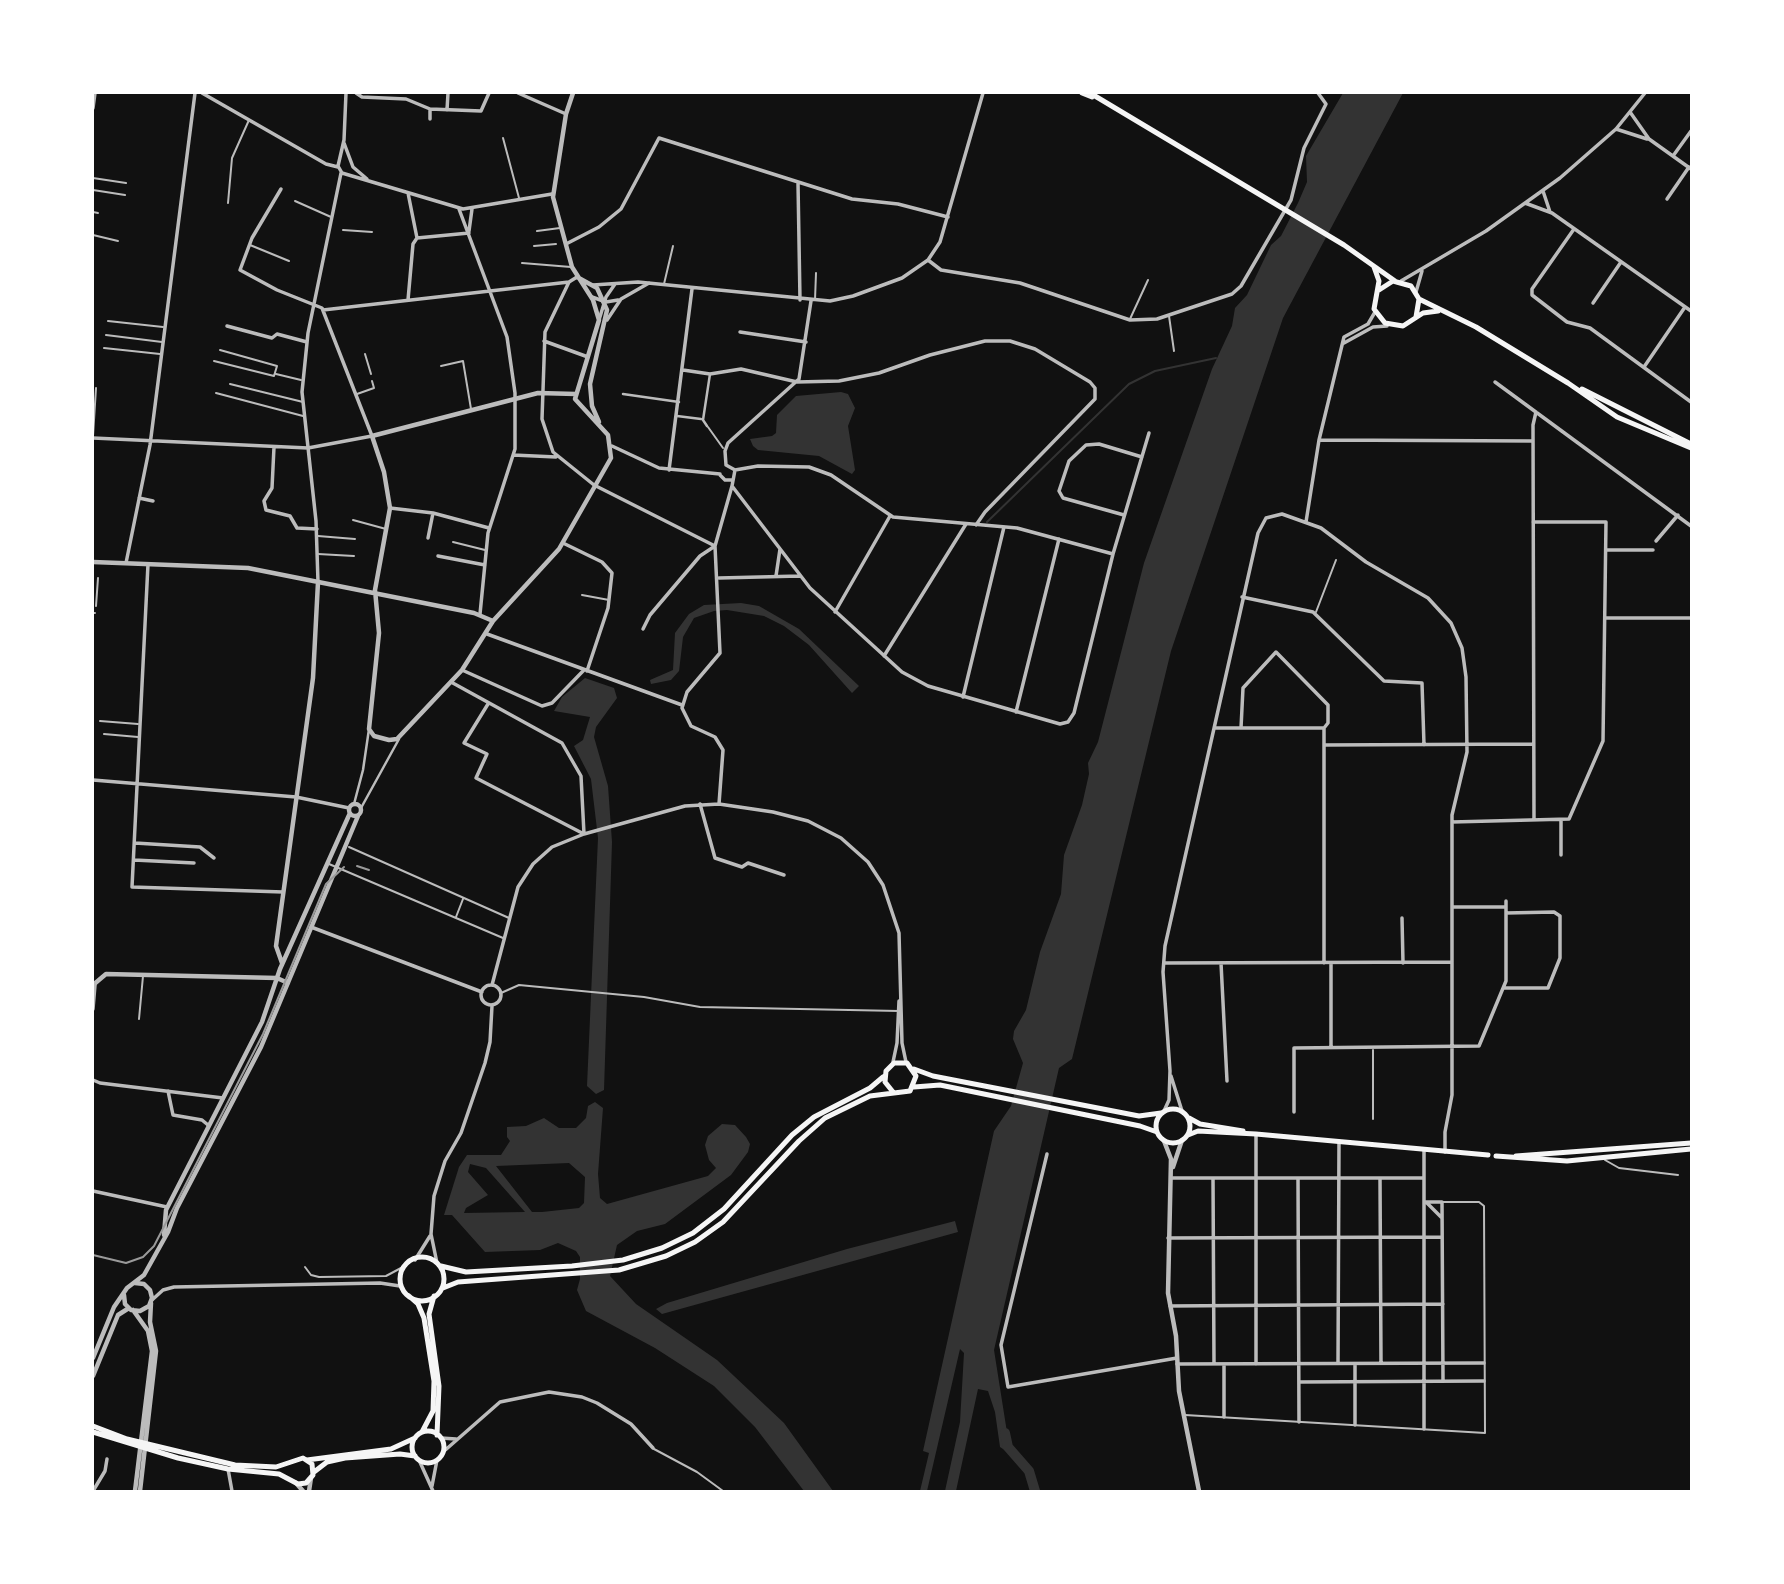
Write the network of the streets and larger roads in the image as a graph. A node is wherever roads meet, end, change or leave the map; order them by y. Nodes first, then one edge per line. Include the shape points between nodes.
1 (95, 93) edge
2 (195, 93) edge
3 (202, 93) edge
4 (346, 93) edge
5 (356, 93) edge
6 (448, 93) edge
7 (489, 93) edge
8 (518, 93) edge
9 (573, 93) edge
10 (983, 93) edge
11 (1082, 93) edge
12 (1090, 93) edge
13 (1318, 93) edge
14 (1642, 94) edge
15 (1105, 102) junction
16 (93, 108) edge
17 (430, 109) junction
18 (447, 110) junction
19 (1630, 112) junction
20 (566, 114) junction
21 (430, 119) dead end
22 (1616, 129) junction
23 (1691, 131) edge
24 (1649, 139) junction
25 (344, 140) junction
26 (1673, 156) junction
27 (350, 161) junction
28 (340, 162) junction
29 (338, 167) junction
30 (353, 167) junction
31 (1690, 168) edge
32 (344, 174) junction
33 (372, 182) junction
34 (798, 182) junction
35 (281, 189) dead end
36 (1543, 191) junction
37 (408, 193) junction
38 (552, 194) junction
39 (1667, 199) dead end
40 (1525, 203) junction
41 (459, 209) junction
42 (472, 209) junction
43 (1552, 214) junction
44 (948, 217) junction
45 (1574, 229) junction
46 (468, 233) junction
47 (417, 238) junction
48 (563, 244) junction
49 (928, 260) junction
50 (1621, 262) junction
51 (1372, 265) junction
52 (1423, 269) junction
53 (577, 277) junction
54 (1398, 281) junction
55 (569, 282) junction
56 (649, 283) junction
57 (615, 284) junction
58 (593, 285) junction
59 (691, 289) junction
60 (491, 291) junction
61 (1377, 292) junction
62 (1416, 292) junction
63 (590, 296) junction
64 (621, 299) junction
65 (1419, 299) junction
66 (408, 300) junction
67 (800, 300) junction
68 (813, 300) junction
69 (604, 302) junction
70 (314, 303) junction
71 (1593, 303) dead end
72 (1685, 307) junction
73 (323, 310) junction
74 (1442, 311) junction
75 (1691, 311) edge
76 (1375, 312) junction
77 (1416, 317) junction
78 (599, 320) junction
79 (607, 320) junction
80 (226, 326) dead end
81 (1390, 326) junction
82 (740, 332) dead end
83 (544, 341) junction
84 (307, 342) junction
85 (806, 342) junction
86 (1342, 348) junction
87 (589, 357) junction
88 (1644, 367) junction
89 (683, 370) junction
90 (710, 374) junction
91 (797, 382) junction
92 (1495, 382) dead end
93 (541, 393) junction
94 (623, 394) dead end
95 (577, 395) junction
96 (591, 397) junction
97 (515, 399) junction
98 (679, 402) junction
99 (1691, 402) edge
100 (580, 405) junction
101 (1536, 412) junction
102 (677, 416) junction
103 (703, 419) junction
104 (601, 426) junction
105 (707, 426) road end
106 (1149, 433) dead end
107 (372, 436) junction
108 (93, 438) edge
109 (150, 440) junction
110 (1319, 440) junction
111 (1533, 441) junction
112 (612, 446) junction
113 (1691, 446) edge
114 (274, 447) junction
115 (309, 448) junction
116 (513, 455) junction
117 (556, 457) junction
118 (1142, 457) junction
119 (726, 465) junction
120 (669, 470) junction
121 (735, 470) junction
122 (720, 474) junction
123 (732, 480) junction
124 (597, 486) junction
125 (732, 486) junction
126 (139, 498) junction
127 (153, 501) dead end
128 (390, 508) junction
129 (433, 513) junction
130 (1124, 515) junction
131 (1678, 515) junction
132 (890, 516) junction
133 (1306, 522) junction
134 (1534, 522) junction
135 (966, 524) junction
136 (976, 525) junction
137 (1691, 526) edge
138 (1004, 527) junction
139 (489, 528) junction
140 (317, 529) junction
141 (428, 538) dead end
142 (1059, 539) junction
143 (1656, 541) dead end
144 (563, 543) junction
145 (715, 546) junction
146 (780, 549) junction
147 (1606, 550) junction
148 (1653, 550) dead end
149 (1113, 554) junction
150 (438, 556) dead end
151 (126, 563) junction
152 (96, 564) edge
153 (148, 564) junction
154 (485, 565) junction
155 (776, 576) junction
156 (800, 576) junction
157 (719, 578) junction
158 (318, 582) junction
159 (375, 594) junction
160 (1242, 597) junction
161 (835, 612) junction
162 (480, 614) junction
163 (1606, 618) junction
164 (1691, 618) edge
165 (493, 621) junction
166 (643, 629) dead end
167 (487, 634) junction
168 (883, 656) junction
169 (462, 670) junction
170 (585, 670) junction
171 (452, 682) junction
172 (963, 696) junction
173 (488, 704) junction
174 (682, 705) junction
175 (1016, 712) junction
176 (1213, 728) junction
177 (1241, 728) junction
178 (1324, 728) junction
179 (369, 729) junction
180 (401, 736) junction
181 (1467, 744) junction
182 (1533, 744) junction
183 (1324, 745) junction
184 (1424, 745) junction
185 (93, 780) edge
186 (136, 783) junction
187 (296, 797) junction
188 (700, 804) junction
189 (719, 804) junction
190 (351, 808) junction
191 (362, 808) junction
192 (358, 816) junction
193 (1534, 820) junction
194 (1561, 820) junction
195 (1452, 822) junction
196 (584, 834) junction
197 (341, 843) junction
198 (135, 844) junction
199 (1561, 855) dead end
200 (214, 858) dead end
201 (134, 860) junction
202 (194, 863) dead end
203 (332, 865) junction
204 (784, 875) dead end
205 (283, 892) junction
206 (1506, 901) dead end
207 (1452, 907) junction
208 (1506, 907) junction
209 (1506, 913) junction
210 (1402, 918) dead end
211 (311, 927) junction
212 (1452, 962) junction
213 (282, 963) junction
214 (1163, 963) junction
215 (1222, 963) junction
216 (1324, 963) junction
217 (1331, 963) junction
218 (1403, 963) junction
219 (277, 978) junction
220 (289, 984) junction
221 (94, 985) edge
222 (492, 985) junction
223 (1504, 988) junction
224 (482, 992) junction
225 (492, 1006) junction
226 (93, 1009) edge
227 (899, 1011) junction
228 (1331, 1047) junction
229 (1452, 1047) junction
230 (907, 1063) junction
231 (892, 1064) junction
232 (914, 1069) junction
233 (1170, 1071) junction
234 (884, 1075) junction
235 (93, 1080) edge
236 (1227, 1081) dead end
237 (913, 1087) junction
238 (168, 1091) junction
239 (893, 1092) junction
240 (223, 1098) junction
241 (1182, 1111) junction
242 (1162, 1112) junction
243 (1294, 1112) dead end
244 (1189, 1118) junction
245 (208, 1125) junction
246 (1157, 1132) junction
247 (1256, 1133) junction
248 (1185, 1138) junction
249 (1164, 1141) junction
250 (1339, 1142) junction
251 (1691, 1143) edge
252 (1691, 1149) edge
253 (1424, 1150) junction
254 (1446, 1152) junction
255 (1047, 1154) dead end
256 (1603, 1154) junction
257 (1488, 1155) dead end
258 (1171, 1176) junction
259 (1213, 1178) junction
260 (1255, 1178) junction
261 (1298, 1178) junction
262 (1338, 1178) junction
263 (1380, 1178) junction
264 (1424, 1178) junction
265 (93, 1191) edge
266 (1424, 1202) junction
267 (167, 1207) junction
268 (1442, 1218) junction
269 (431, 1234) junction
270 (1424, 1237) junction
271 (1442, 1237) junction
272 (1168, 1238) junction
273 (1214, 1238) junction
274 (1256, 1238) junction
275 (1299, 1238) junction
276 (1338, 1238) junction
277 (1380, 1238) junction
278 (162, 1242) junction
279 (415, 1260) junction
280 (439, 1265) junction
281 (148, 1268) junction
282 (134, 1283) junction
283 (146, 1285) junction
284 (400, 1286) junction
285 (443, 1288) junction
286 (125, 1291) junction
287 (410, 1296) junction
288 (434, 1296) junction
289 (151, 1301) junction
290 (1443, 1304) junction
291 (1338, 1305) junction
292 (1380, 1305) junction
293 (1424, 1305) junction
294 (1170, 1306) junction
295 (1214, 1306) junction
296 (1256, 1306) junction
297 (1299, 1306) junction
298 (131, 1309) junction
299 (93, 1358) edge
300 (1177, 1361) junction
301 (1298, 1363) junction
302 (1338, 1363) junction
303 (1355, 1363) junction
304 (1381, 1363) junction
305 (1424, 1363) junction
306 (1443, 1363) junction
307 (1484, 1363) road end
308 (1214, 1364) junction
309 (1224, 1364) junction
310 (1256, 1364) junction
311 (93, 1376) edge
312 (1298, 1381) junction
313 (1355, 1381) junction
314 (1424, 1381) junction
315 (1443, 1381) junction
316 (1484, 1381) road end
317 (1224, 1417) road end
318 (1299, 1422) road end
319 (1355, 1425) road end
320 (93, 1426) edge
321 (1424, 1429) road end
322 (93, 1432) edge
323 (422, 1432) junction
324 (439, 1437) junction
325 (461, 1437) junction
326 (415, 1438) junction
327 (143, 1446) junction
328 (653, 1448) road end
329 (443, 1451) junction
330 (417, 1458) junction
331 (107, 1459) dead end
332 (307, 1460) junction
333 (437, 1460) junction
334 (291, 1463) junction
335 (228, 1466) junction
336 (312, 1475) junction
337 (293, 1481) junction
338 (432, 1490) edge
339 (93, 1491) edge
340 (137, 1491) edge
341 (232, 1491) edge
342 (303, 1491) edge
343 (309, 1491) edge
344 (1199, 1491) edge

1 - 16 street
2 - 109 street
3 - 29 street
4 - 25 street
5 - 17 street via 405,99
6 - 18 street
7 - 18 street via 481,111
8 - 20 street
9 - 20 street
10 - 44 street
11 - 15 main road
12 - 15 main road
13 - 49 street via 1326,103 1304,148 1291,200 1232,294 1169,315 1130,320 1020,283 941,270
14 - 19 street
15 - 51 main road
17 - 18 street
17 - 21 street
19 - 22 street
19 - 24 street
20 - 38 street
22 - 24 street
22 - 36 street
23 - 26 street
24 - 26 street
25 - 27 street
25 - 28 street
26 - 31 street
27 - 28 street
27 - 30 street
28 - 29 street
29 - 32 street
30 - 32 street
30 - 33 street
31 - 39 street
32 - 33 street
32 - 70 street
33 - 37 street
34 - 44 street via 852,199 898,204
34 - 48 street via 659,138 621,209 603,224
34 - 67 street
35 - 70 street via 240,270
36 - 40 street
36 - 43 street
37 - 41 street
37 - 47 street
38 - 42 street
38 - 48 street
40 - 43 street
40 - 52 street
41 - 42 street
41 - 46 street
42 - 46 street
43 - 45 street
44 - 49 street via 940,243
45 - 50 street
45 - 88 street via 1532,289 1533,296 1565,320 1588,326
46 - 47 street
46 - 60 street
47 - 66 street
48 - 53 street
49 - 68 street via 874,289 839,300
50 - 71 street
50 - 72 street
51 - 54 main road
51 - 61 main road via 1378,278
52 - 54 street
52 - 62 street
53 - 55 street
53 - 58 street
53 - 63 street
54 - 61 main road
54 - 62 main road
55 - 60 street
55 - 83 street via 548,322
56 - 57 street
56 - 59 street
56 - 64 street
57 - 58 street
57 - 69 street
58 - 69 street
59 - 67 street
59 - 89 street
60 - 66 street
60 - 97 street via 507,337
61 - 76 main road
62 - 65 main road
63 - 69 street
63 - 78 street
64 - 69 street
64 - 79 street
65 - 74 main road
65 - 77 main road
66 - 73 street
67 - 68 street
68 - 85 street
69 - 78 street
69 - 79 street
70 - 73 street
70 - 84 street
72 - 75 street
72 - 88 street
73 - 107 street
74 - 77 main road
74 - 113 main road
76 - 81 main road
76 - 86 street via 1366,326 1347,333
77 - 81 main road via 1406,325
78 - 87 street
79 - 96 street via 591,379
80 - 84 street
81 - 86 street via 1370,328 1348,338
82 - 85 street
83 - 87 street
83 - 93 street
84 - 115 street via 303,402
85 - 91 street
86 - 110 street
87 - 95 street
88 - 99 street
89 - 90 street
89 - 98 street
90 - 91 street via 741,369
90 - 103 street
91 - 119 street via 734,438 725,449
91 - 136 street via 856,379 930,355 1000,340 1035,349 1095,388 1092,403
92 - 101 street
93 - 95 street
93 - 97 street
93 - 117 street via 544,427
94 - 98 street
95 - 96 street via 586,390
95 - 100 street
96 - 100 street via 587,405
96 - 104 street
97 - 107 street
97 - 116 street
98 - 102 street
100 - 104 street
101 - 111 street
101 - 131 street
102 - 103 street
102 - 120 street
103 - 105 street
104 - 112 street
106 - 118 street
107 - 115 street
107 - 128 street
108 - 109 street
109 - 114 street
109 - 126 street
110 - 111 street
110 - 133 street
111 - 134 street
112 - 120 street
112 - 124 street via 610,462
114 - 115 street
114 - 140 street via 266,510 290,516 296,527
115 - 140 street
116 - 117 street
116 - 139 street
117 - 124 street
118 - 130 street
118 - 130 street via 1099,444 1086,445 1069,461 1059,491 1063,498
119 - 121 street
119 - 122 street
120 - 122 street
121 - 123 street
121 - 132 street via 813,468 831,475
122 - 123 street via 725,481
123 - 125 street
124 - 144 street
124 - 145 street
125 - 145 street
125 - 146 street
126 - 127 street
126 - 151 street
128 - 129 street
128 - 159 street
129 - 139 street
129 - 141 street
130 - 149 street
131 - 137 street
131 - 143 street
132 - 135 street
132 - 161 street
133 - 160 street via 1279,514 1262,523
133 - 181 street via 1324,529 1366,562 1428,598 1448,617 1465,662
134 - 147 street via 1606,522
134 - 182 street
135 - 136 street
135 - 168 street
136 - 138 street
138 - 142 street
138 - 172 street
139 - 154 street
140 - 158 street
142 - 149 street
142 - 175 street
144 - 165 street
144 - 170 street via 610,569 610,600
145 - 157 street
145 - 166 street via 700,556
146 - 155 street
146 - 156 street
147 - 148 street
147 - 163 street
149 - 175 street via 1074,713 1068,722 1057,724
150 - 154 street
151 - 152 street
151 - 153 street
153 - 158 street via 244,567
153 - 186 street
154 - 162 street
155 - 156 street
155 - 157 street
156 - 161 street
157 - 174 street via 719,656 689,689
158 - 159 street
158 - 187 street via 313,682
159 - 162 street
159 - 179 street via 379,633
160 - 176 street
160 - 184 street via 1315,612 1384,681 1423,684
161 - 168 street
162 - 165 street
163 - 164 street
163 - 194 street via 1605,737 1574,813
165 - 167 street
167 - 169 street
167 - 170 street
168 - 172 street via 920,683
169 - 170 street via 542,706 552,703
169 - 171 street
170 - 174 street
171 - 173 street
171 - 180 street
172 - 175 street
173 - 196 street via 559,741 577,766 583,785
173 - 196 street via 464,743 487,754 476,778
174 - 189 street via 689,724 715,737 723,750
176 - 177 street
176 - 214 street
177 - 178 street
177 - 178 street via 1243,688 1276,652 1327,703
178 - 183 street
179 - 180 street via 386,740
179 - 190 street
180 - 191 street
181 - 182 street
181 - 184 street
181 - 195 street
182 - 193 street
183 - 184 street
183 - 216 street
185 - 186 street
186 - 187 street
186 - 198 street
187 - 190 street
187 - 205 street
188 - 189 street
188 - 196 street
188 - 204 street via 715,858
189 - 227 street via 815,824 844,840 868,862 886,890 896,918
190 - 191 street
190 - 192 street
190 - 197 street
191 - 192 street
192 - 197 street
193 - 194 street
193 - 195 street
194 - 199 street
195 - 207 street
196 - 222 street via 556,845 536,860 518,887
197 - 203 street
198 - 200 street via 200,847
198 - 201 street
201 - 202 street
201 - 205 street via 132,887
203 - 211 street via 332,885
203 - 213 street
205 - 213 street via 276,949
206 - 208 street
207 - 208 street
207 - 212 street
208 - 209 street
209 - 223 street
209 - 223 street via 1554,912 1559,916 1560,958 1548,988
210 - 218 street
211 - 220 street
211 - 224 street
212 - 218 street
212 - 229 street
213 - 219 street
214 - 215 street
214 - 233 street
215 - 216 street
215 - 236 street
216 - 217 street
217 - 218 street
217 - 228 street
219 - 220 street
219 - 221 street via 106,974
219 - 240 street via 262,1023
220 - 278 street
221 - 226 street
222 - 224 street
222 - 225 street via 501,993
223 - 229 street via 1479,1046
224 - 225 street via 484,1002
225 - 269 street via 487,1054 461,1133 436,1188
227 - 230 street
227 - 231 street
228 - 229 street
228 - 243 street via 1294,1048
229 - 254 street
230 - 231 main road
230 - 232 main road
231 - 234 main road
232 - 237 main road
232 - 242 main road via 1143,1117
233 - 241 street
233 - 242 street via 1169,1100
234 - 239 main road
234 - 280 main road via 873,1087 829,1107 802,1126 729,1204 705,1224 662,1248 617,1261 572,1266 466,1272
235 - 238 street
237 - 239 main road via 905,1093
237 - 246 main road via 931,1084 1007,1098
238 - 240 street
238 - 245 street via 173,1115
239 - 285 main road via 857,1101 814,1126 733,1213 695,1242 659,1259 615,1271 458,1282
240 - 245 street
241 - 242 main road
241 - 244 main road
242 - 246 main road
244 - 247 main road via 1199,1124
244 - 248 main road
245 - 267 street
246 - 249 main road
247 - 248 main road via 1203,1131
247 - 250 main road
247 - 260 street
248 - 249 main road
248 - 258 street
249 - 258 street via 1171,1154
250 - 253 main road
250 - 262 street
251 - 256 main road
252 - 256 main road
253 - 254 main road
253 - 264 street
254 - 257 main road
255 - 300 street via 1001,1345 1008,1387
256 - 256 main road via 1496,1156 1552,1161
258 - 259 street
258 - 272 street
259 - 260 street
259 - 273 street
260 - 261 street
260 - 274 street
261 - 262 street
261 - 275 street
262 - 263 street
262 - 276 street
263 - 264 street
263 - 277 street
264 - 266 street
265 - 267 street
266 - 268 street
266 - 268 street via 1442,1202
266 - 270 street
267 - 278 street
268 - 271 street
269 - 279 street
269 - 280 street
270 - 271 street
270 - 277 street
270 - 293 street
271 - 290 street
272 - 273 street
272 - 294 street
273 - 274 street
273 - 295 street
274 - 275 street
274 - 296 street
275 - 276 street
275 - 297 street
276 - 277 street
276 - 291 street
277 - 292 street
278 - 281 street
279 - 280 main road
279 - 284 main road via 401,1268
280 - 285 main road via 445,1277
281 - 282 street
281 - 283 street
282 - 283 street
282 - 286 street
283 - 289 street
284 - 287 main road
284 - 289 street via 174,1287
285 - 288 main road
286 - 298 street via 124,1300
286 - 299 street
287 - 288 main road
287 - 323 main road via 426,1323 434,1381 433,1411
288 - 324 main road via 429,1314 439,1386
289 - 298 street via 144,1310
289 - 327 street via 156,1351
290 - 293 street
290 - 306 street
291 - 292 street
291 - 297 street
291 - 302 street
292 - 293 street
292 - 304 street
293 - 305 street
294 - 295 street
294 - 300 street
295 - 296 street
295 - 308 street
296 - 297 street
296 - 310 street
297 - 301 street
298 - 311 street via 118,1315
298 - 327 street via 149,1335 152,1351
300 - 308 street
300 - 344 street
301 - 302 street
301 - 310 street
301 - 312 street
302 - 303 street
303 - 304 street
303 - 313 street
304 - 305 street
305 - 306 street
305 - 314 street
306 - 307 street
306 - 315 street
308 - 309 street
309 - 310 street
309 - 317 street
312 - 313 street
312 - 318 street
313 - 314 street
313 - 319 street
314 - 315 street
314 - 321 street
315 - 316 street
320 - 327 main road
322 - 327 main road
323 - 324 main road
323 - 326 main road
324 - 325 street
324 - 329 main road
325 - 328 street via 505,1399 554,1392 597,1402 631,1424
325 - 329 street
326 - 330 main road via 412,1448
326 - 332 main road via 391,1450
327 - 335 main road
327 - 340 street
329 - 333 main road
330 - 333 main road via 428,1463
330 - 336 main road via 400,1454 345,1458 327,1462
330 - 338 street
331 - 339 street
332 - 334 main road via 298,1458
332 - 336 main road
333 - 338 street
334 - 335 main road via 270,1468
334 - 337 main road via 288,1471
335 - 337 main road via 279,1474
335 - 341 street
336 - 337 main road via 304,1483
336 - 343 street
337 - 342 street

